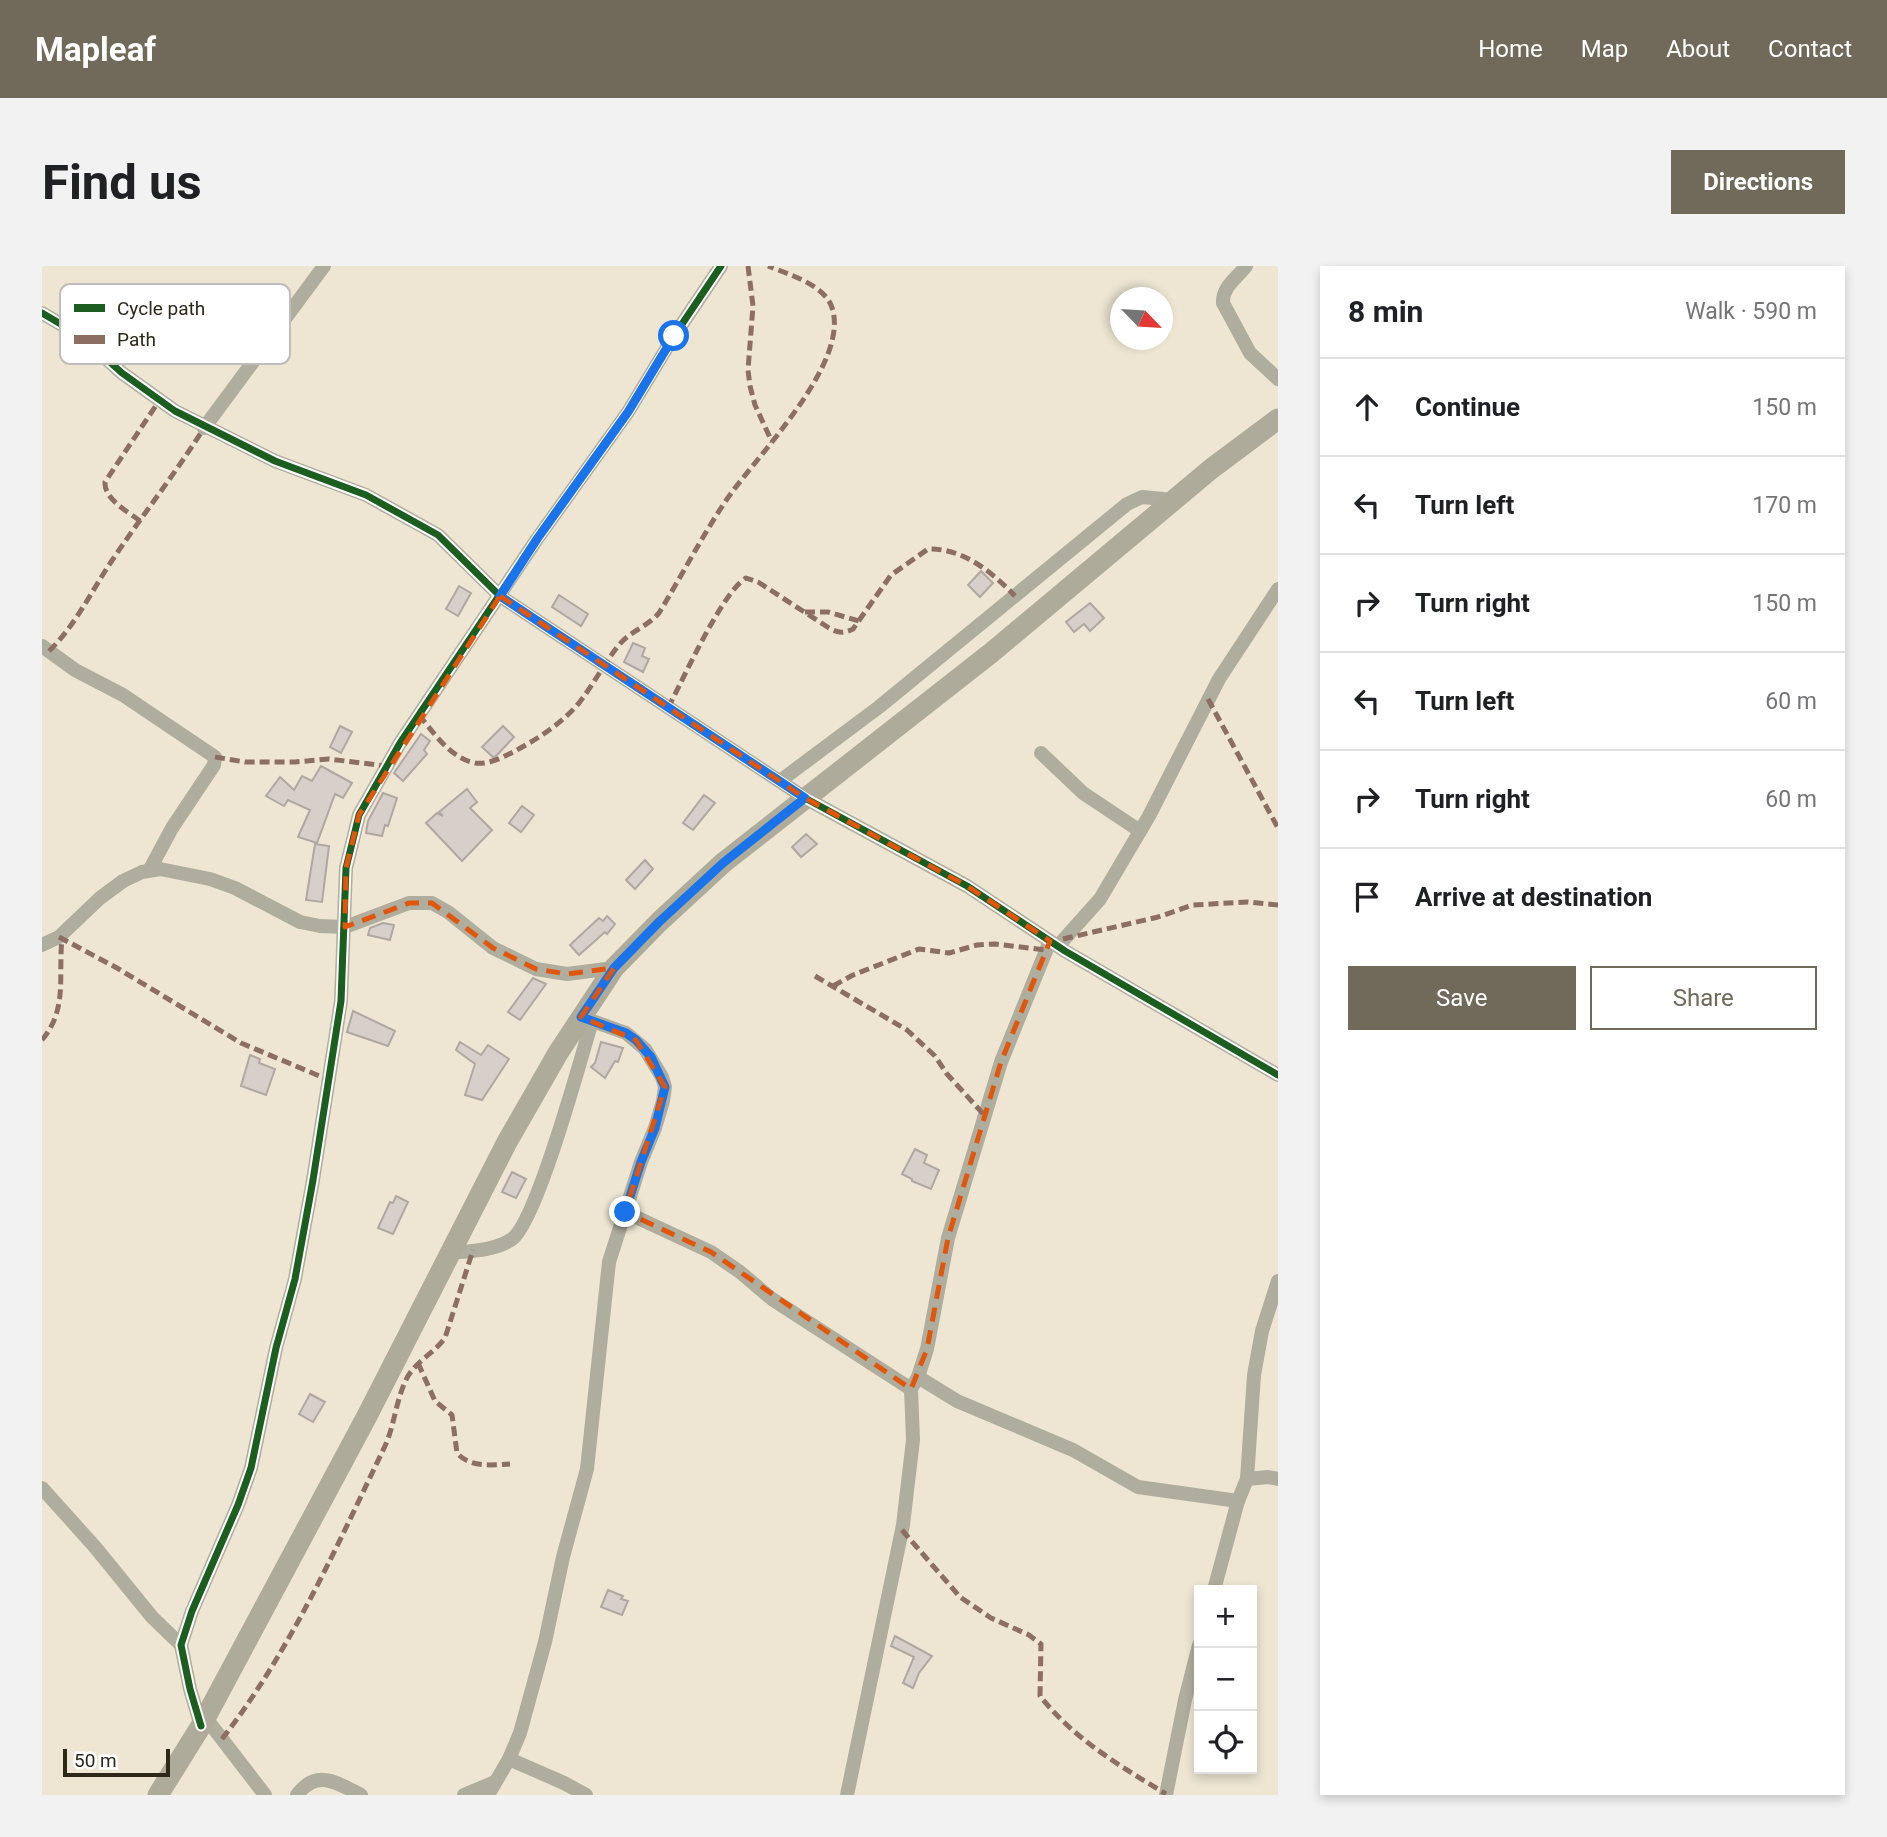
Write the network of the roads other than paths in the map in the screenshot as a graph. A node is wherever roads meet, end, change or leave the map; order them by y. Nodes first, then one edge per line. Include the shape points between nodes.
1 (324, 266) edge
2 (721, 266) edge
3 (1246, 266) edge
4 (290, 312) edge
5 (42, 313) edge
6 (60, 324) edge
7 (113, 364) edge
8 (251, 364) edge
9 (1278, 379) edge
10 (1278, 419) edge
11 (204, 428) junction
12 (1174, 500) junction
13 (1278, 589) edge
14 (500, 596) junction
15 (44, 653) edge
16 (1041, 753) dead end
17 (780, 781) junction
18 (805, 798) junction
19 (1140, 831) junction
20 (150, 869) junction
21 (345, 927) junction
22 (1054, 943) junction
23 (42, 944) edge
24 (614, 968) junction
25 (586, 1019) junction
26 (1278, 1075) edge
27 (625, 1212) junction
28 (449, 1253) junction
29 (1278, 1281) edge
30 (914, 1383) junction
31 (1247, 1479) junction
32 (1278, 1479) edge
33 (42, 1488) edge
34 (1238, 1501) junction
35 (1215, 1585) edge
36 (181, 1645) junction
37 (1198, 1648) edge
38 (203, 1721) junction
39 (509, 1759) junction
40 (492, 1788) edge
41 (158, 1795) edge
42 (265, 1795) edge
43 (297, 1795) edge
44 (361, 1795) edge
45 (464, 1795) edge
46 (586, 1795) edge
47 (847, 1795) edge
48 (1166, 1795) edge

1 - 4 street
2 - 14 street via 628,412
3 - 9 street via 1226,288 1223,303 1250,353
5 - 6 street
7 - 11 street via 142,389
8 - 11 street
10 - 12 main road
11 - 14 street via 275,461 342,484 407,517 438,535
12 - 17 street via 1142,497 1127,504 879,707
12 - 18 main road via 981,662
13 - 19 street via 1219,679
14 - 17 street
14 - 21 street via 400,743 359,815 346,868
15 - 20 street via 123,695 215,757
16 - 19 street via 1083,793
17 - 18 street
18 - 22 street via 967,886
18 - 24 main road via 723,863
19 - 22 street via 1100,899
20 - 21 street via 211,879 300,922
20 - 23 street via 123,881 59,937
21 - 24 street via 409,904 432,903 493,948 536,969 566,974
21 - 36 street via 341,1000 295,1279 238,1505
22 - 26 street
22 - 30 street via 1001,1062 948,1238 927,1349
24 - 25 main road
25 - 27 street via 636,1040 651,1057 665,1087
25 - 28 main road via 507,1142
25 - 28 street via 541,1183 523,1225 513,1239 491,1248
27 - 30 street via 711,1252 772,1299
27 - 39 street via 609,1262 587,1469 545,1642
28 - 38 main road
29 - 31 street via 1254,1375
30 - 34 street via 1073,1450 1138,1487
30 - 47 street via 903,1525
31 - 32 street
31 - 34 street
33 - 36 street
34 - 35 street
36 - 38 street via 190,1689
37 - 48 street
38 - 41 main road
38 - 42 street
39 - 40 street
39 - 46 street
40 - 45 street
43 - 44 street via 315,1780 328,1778

